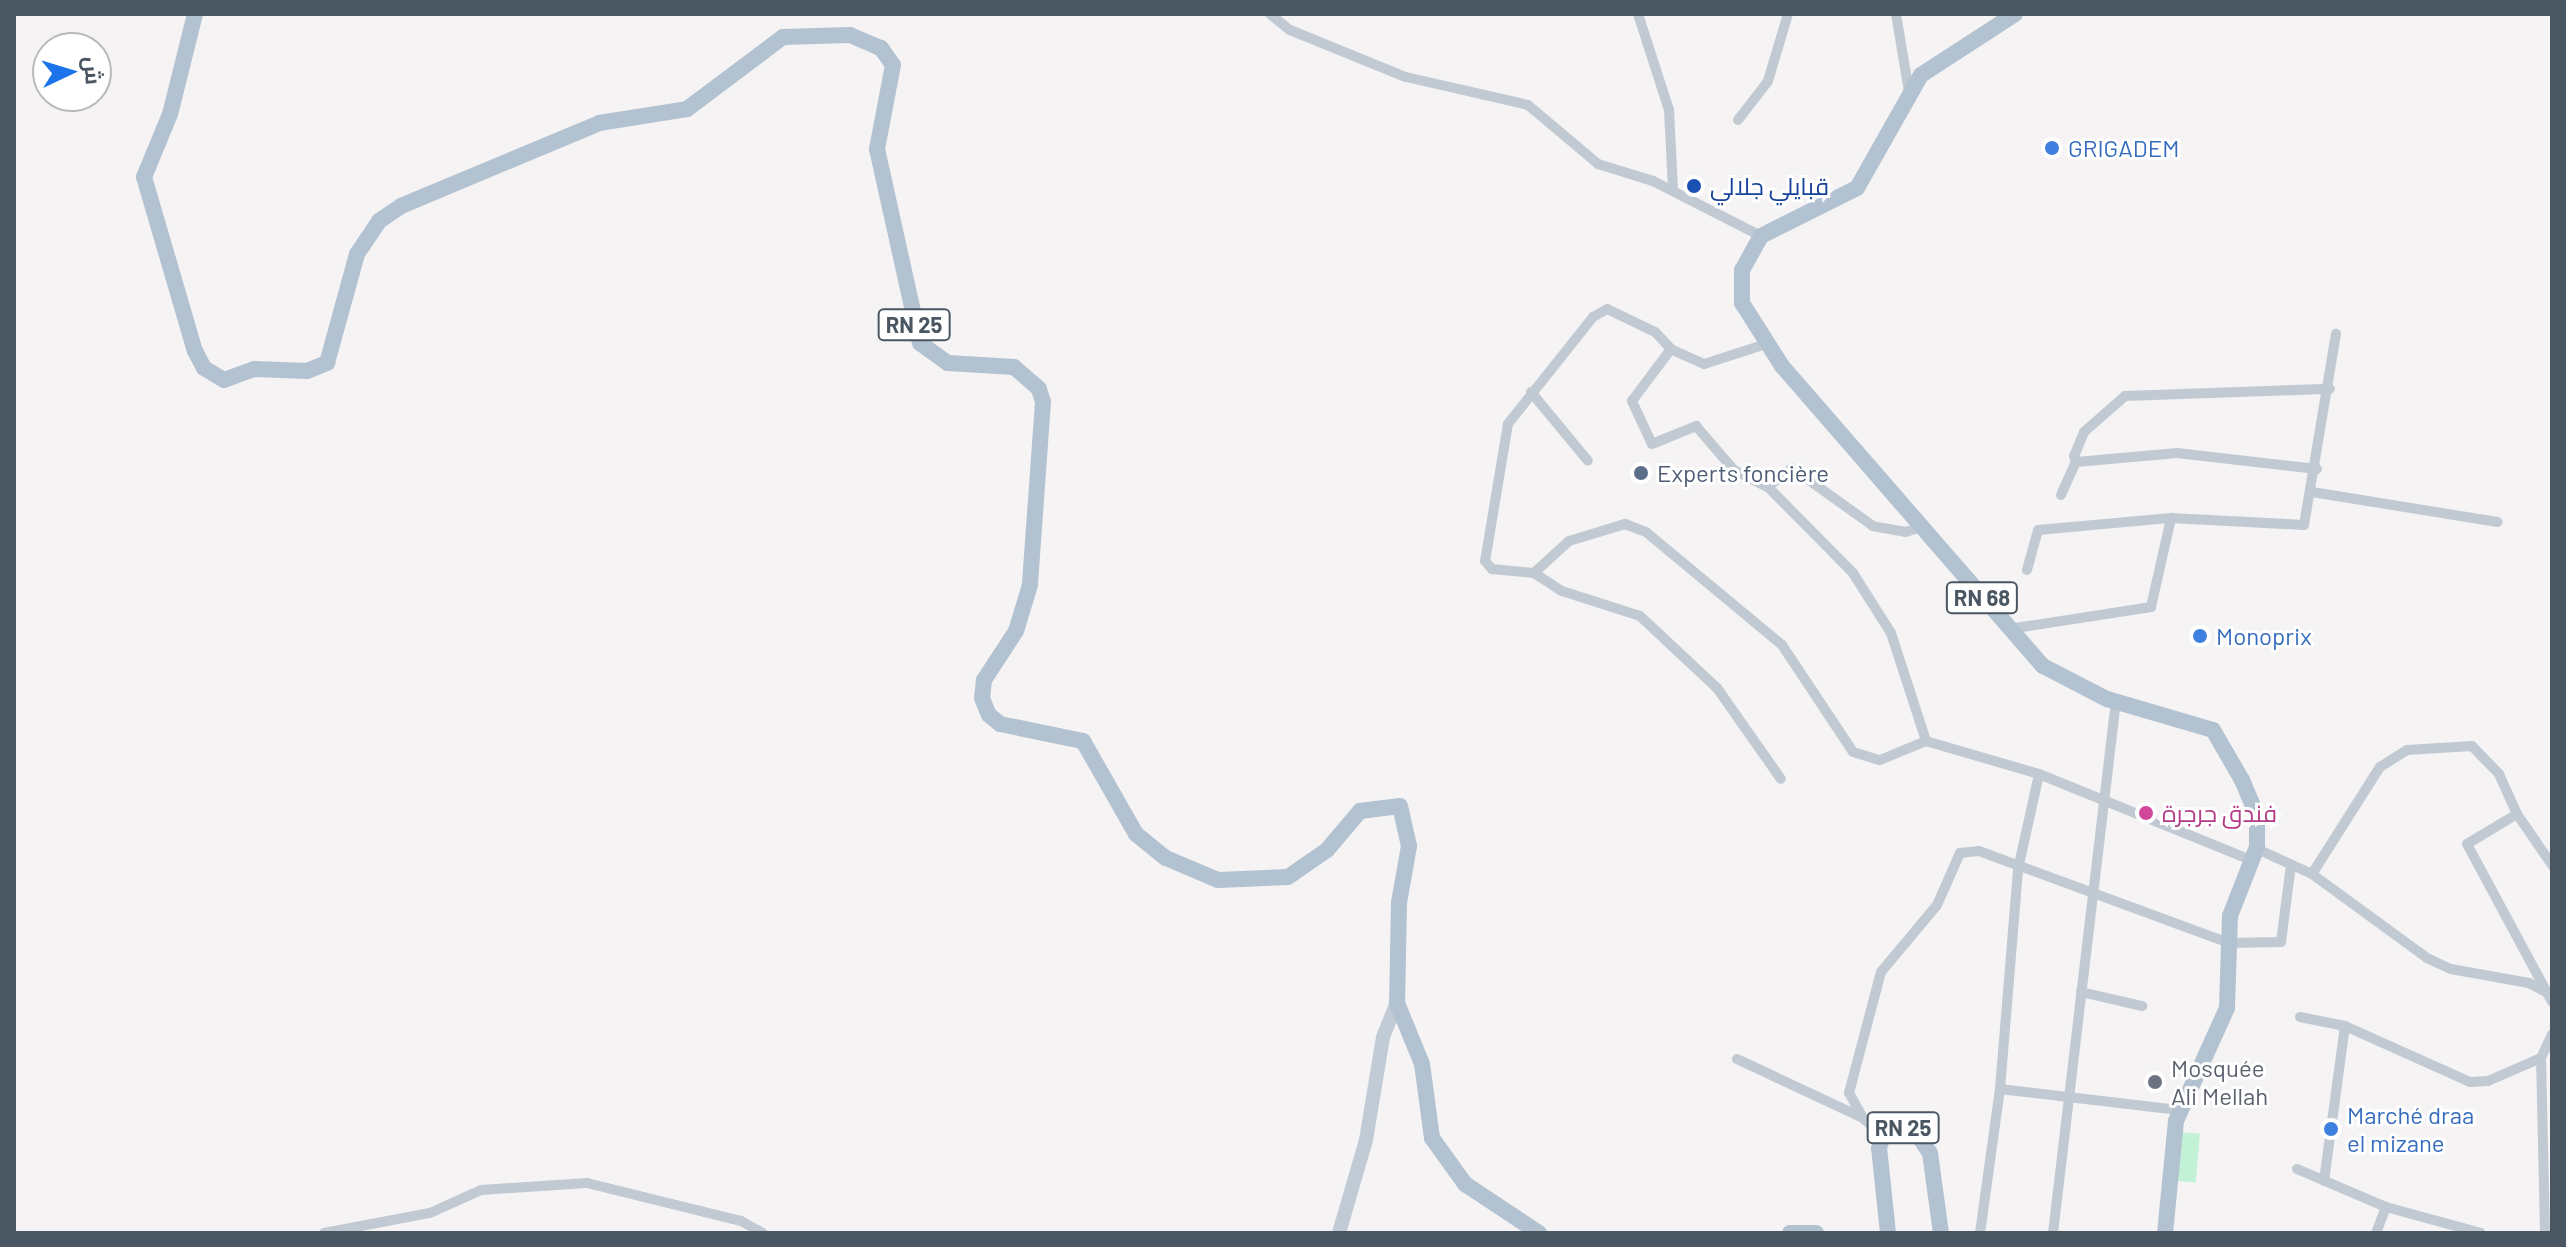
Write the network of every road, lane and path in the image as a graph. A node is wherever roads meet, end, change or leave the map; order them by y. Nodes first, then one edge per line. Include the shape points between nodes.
1 (195, 14) edge
2 (1270, 14) edge
3 (1638, 14) edge
4 (1788, 14) edge
5 (1896, 14) edge
6 (2015, 14) edge
7 (1909, 92) junction
8 (1738, 120) dead end
9 (1673, 190) junction
10 (1761, 236) junction
11 (2336, 334) dead end
12 (1766, 344) junction
13 (1671, 349) junction
14 (2330, 389) junction
15 (1531, 392) junction
16 (1588, 461) dead end
17 (2076, 462) junction
18 (2317, 469) junction
19 (1768, 487) junction
20 (2312, 492) junction
21 (2061, 495) dead end
22 (2171, 518) junction
23 (2498, 522) dead end
24 (1921, 527) junction
25 (2027, 570) dead end
26 (1534, 573) junction
27 (2009, 629) junction
28 (2116, 701) junction
29 (1926, 741) junction
30 (2039, 774) junction
31 (1781, 779) dead end
32 (2101, 795) junction
33 (2517, 814) junction
34 (2255, 855) junction
35 (2291, 865) junction
36 (2552, 865) edge
37 (2018, 869) junction
38 (2312, 874) junction
39 (2090, 893) junction
40 (2229, 943) junction
41 (2081, 992) junction
42 (2551, 998) edge
43 (1397, 1003) junction
44 (2142, 1006) dead end
45 (2300, 1017) dead end
46 (2345, 1026) junction
47 (2552, 1034) edge
48 (2541, 1058) junction
49 (1737, 1059) dead end
50 (2000, 1089) junction
51 (2068, 1097) junction
52 (2179, 1110) junction
53 (1863, 1118) junction
54 (1883, 1136) junction
55 (2297, 1169) dead end
56 (2324, 1181) junction
57 (2386, 1207) junction
58 (324, 1233) edge
59 (763, 1233) edge
60 (1339, 1233) edge
61 (1539, 1233) edge
62 (1790, 1233) edge
63 (1816, 1233) edge
64 (1888, 1233) edge
65 (1941, 1233) edge
66 (1980, 1233) edge
67 (2053, 1233) edge
68 (2165, 1233) edge
69 (2376, 1233) edge
70 (2481, 1233) edge
71 (2545, 1233) edge

1 - 43 main road, RN 25 via 170,114 144,177 195,351 204,368 224,380 255,369 307,371 327,363 357,254 379,221 401,206 599,123 687,109 783,37 850,35 881,48 893,65 877,149 920,343 948,363 1014,367 1039,389 1043,402 1034,459 1039,524 1030,585 1016,631 984,680 989,715 1000,724 1083,741 1136,834 1166,858 1218,880 1288,877 1327,850 1360,811 1400,806 1409,846 1399,903
2 - 9 street via 1290,30 1406,77 1528,105 1598,164
3 - 9 street via 1669,110
4 - 8 street via 1768,81
5 - 7 street
6 - 7 main road via 1941,57
7 - 10 main road via 1879,158 1857,188
9 - 10 street
10 - 12 main road, RN 68 via 1748,253 1740,284 1748,317
11 - 14 street
12 - 13 street via 1704,364
12 - 24 main road, RN 68
13 - 15 street via 1655,332 1607,309 1593,317
13 - 19 street via 1632,401 1652,444 1696,426 1734,470
14 - 17 street via 2125,396 2084,432
14 - 18 street
15 - 16 street
15 - 26 street via 1508,424 1483,546 1492,569
17 - 18 street via 2177,453
17 - 21 street
18 - 20 street
19 - 24 street via 1792,468 1873,526 1906,532
19 - 29 street via 1853,573 1891,633
20 - 22 street via 2304,525
20 - 23 street
22 - 25 street via 2038,530
22 - 27 street via 2151,607
24 - 27 main road, RN 68
26 - 29 street via 1543,560 1593,529 1625,524 1646,532 1782,645 1853,752 1880,760
26 - 31 street via 1562,591 1640,616 1717,688
27 - 28 main road, RN 68 via 2057,676
28 - 32 street
28 - 34 main road, RN 68 via 2213,730 2257,816
29 - 30 street
30 - 32 street
30 - 37 street
32 - 34 street
32 - 39 street
33 - 36 street
33 - 38 street via 2499,774 2472,746 2407,750 2380,767
33 - 42 street via 2467,844
34 - 35 street
34 - 40 main road via 2234,900
35 - 38 street
35 - 40 street via 2281,942
37 - 39 street
37 - 50 street
37 - 53 street via 1975,849 1960,853 1937,905 1887,960 1849,1093
38 - 42 street via 2427,958 2451,969 2529,983
39 - 40 street
39 - 41 street
40 - 52 main road via 2227,1008
41 - 44 street
41 - 51 street
43 - 60 street via 1383,1037 1366,1140
43 - 61 main road, RN 25 via 1422,1064 1432,1138 1465,1184
45 - 46 street
46 - 48 street via 2470,1082 2488,1081
46 - 56 street
47 - 48 street
48 - 71 street
49 - 53 street
50 - 51 street
50 - 66 street
51 - 52 street
51 - 67 street
52 - 68 main road
53 - 54 street
54 - 64 main road, RN 25
54 - 65 main road, RN 25 via 1904,1127 1925,1141
55 - 56 street
56 - 57 street
57 - 69 street
57 - 70 street
58 - 59 street via 430,1213 481,1190 587,1183 741,1221
62 - 63 main road

